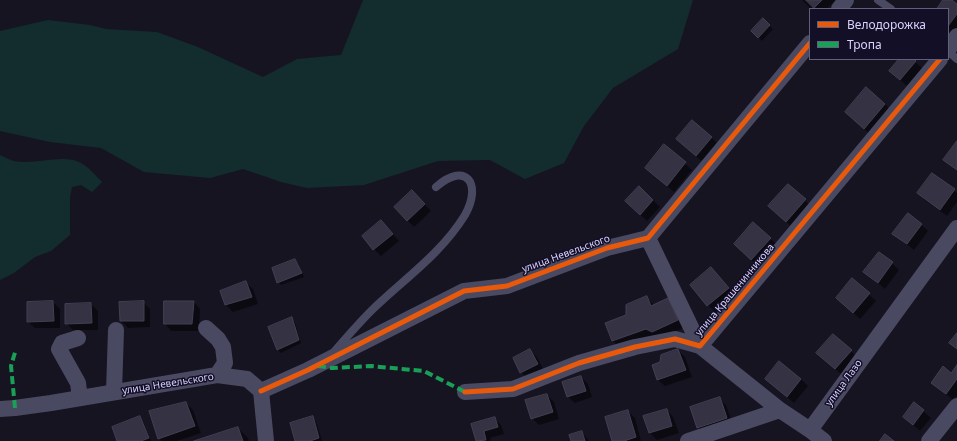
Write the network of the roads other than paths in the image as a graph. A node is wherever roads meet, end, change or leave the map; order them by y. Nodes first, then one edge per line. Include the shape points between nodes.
1 (846, 0) edge
2 (878, 0) edge
3 (840, 8) edge
4 (890, 8) edge
5 (957, 36) edge
6 (809, 44) edge
7 (949, 48) edge
8 (949, 51) edge
9 (957, 59) edge
10 (939, 60) edge
11 (436, 187) dead end
12 (957, 228) edge
13 (648, 238) junction
14 (206, 328) dead end
15 (116, 330) dead end
16 (78, 338) dead end
17 (700, 346) junction
18 (323, 363) junction
19 (217, 375) junction
20 (261, 391) junction
21 (114, 392) junction
22 (465, 392) dead end
23 (80, 398) junction
24 (957, 406) edge
25 (0, 409) edge
26 (780, 410) junction
27 (810, 430) junction
28 (266, 441) edge
29 (688, 441) edge
30 (824, 441) edge
31 (929, 441) edge

1 - 3 street
2 - 4 lane
5 - 7 street
6 - 13 street
8 - 9 lane
10 - 17 street, улица Крашенинникова
11 - 18 lane via 453,176 462,175 467,178 472,196 464,216 436,253 372,310
12 - 27 street, улица Лазо
13 - 17 street
13 - 18 street, улица Невельского via 607,248 507,286 464,291
14 - 19 street via 223,347 225,363
15 - 21 street
16 - 23 street via 62,343 59,349 78,383
17 - 22 street, улица Крашенинникова via 674,339 579,363 513,389
17 - 26 street
18 - 20 street, улица Невельского
19 - 20 street, улица Невельского via 247,379
19 - 21 street, улица Невельского
20 - 28 street
21 - 23 street, улица Невельского
23 - 25 street, улица Невельского
24 - 31 street
26 - 27 street
26 - 29 street
27 - 30 street

